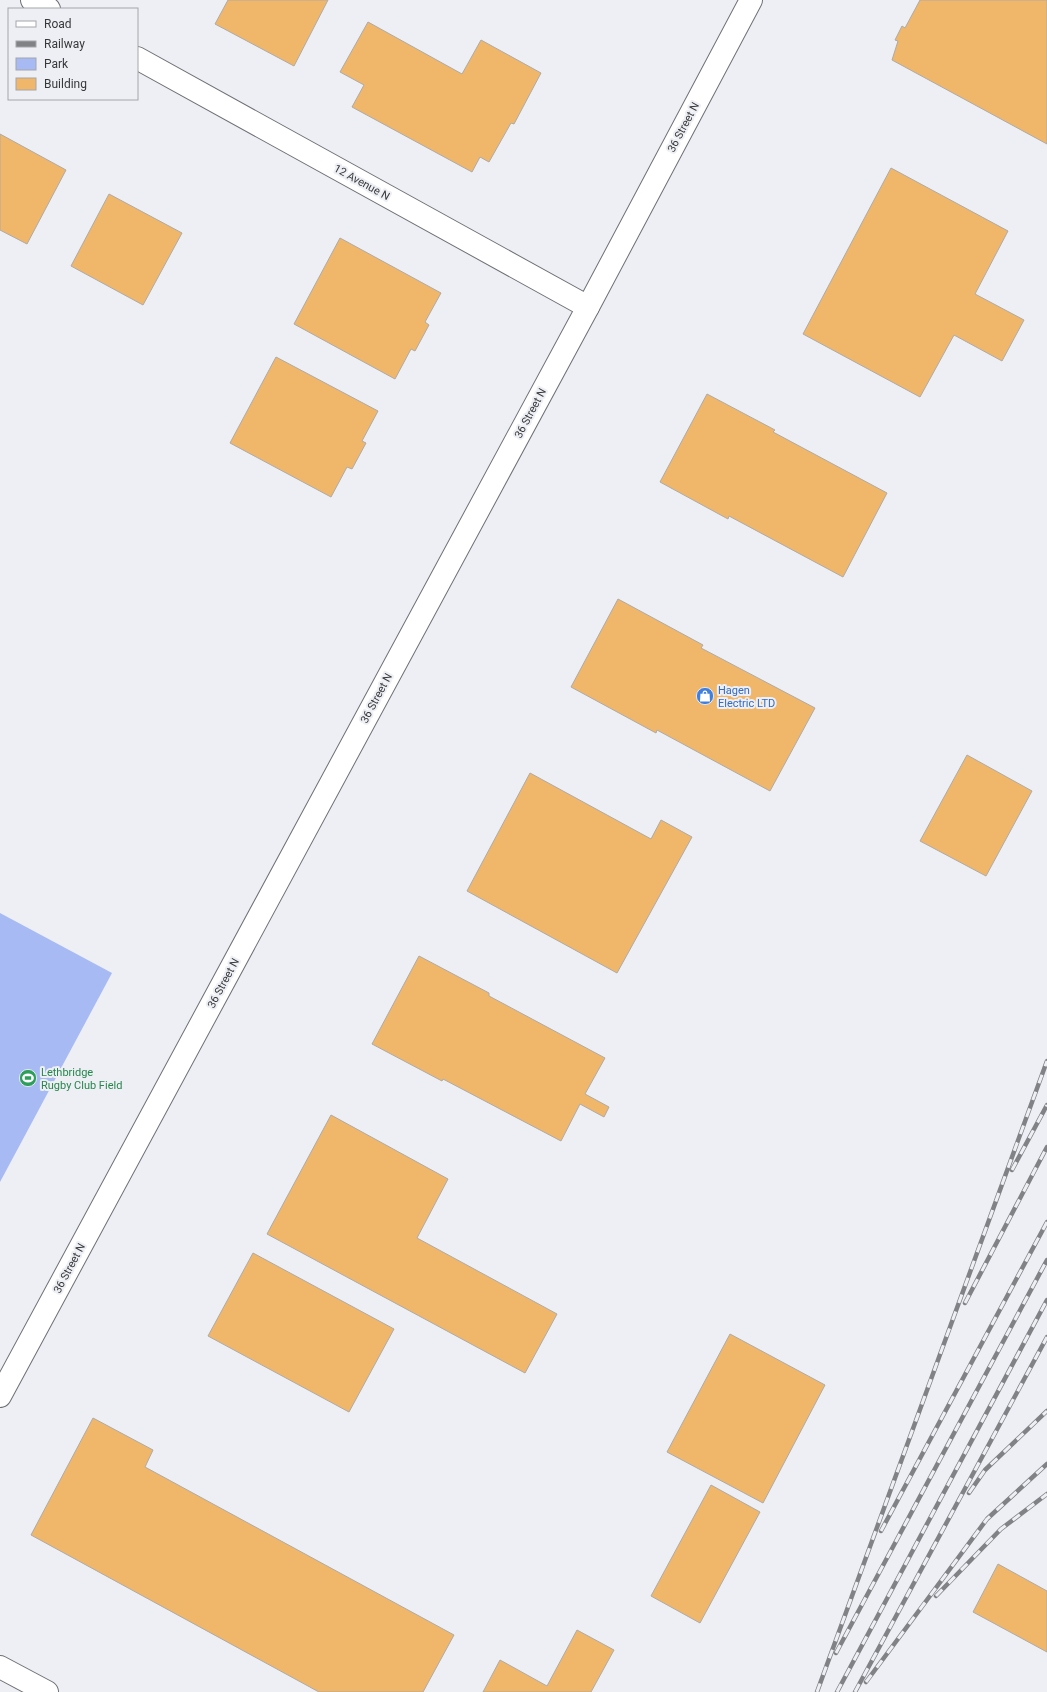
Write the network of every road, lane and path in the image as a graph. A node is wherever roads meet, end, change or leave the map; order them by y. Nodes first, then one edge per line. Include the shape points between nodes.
1 (32, 0) edge
2 (751, 0) edge
3 (46, 8) edge
4 (138, 59) edge
5 (588, 307) junction
6 (0, 1396) edge
7 (0, 1667) edge
8 (47, 1692) edge

1 - 3 street
2 - 5 street, 36 Street N
4 - 5 street, 12 Avenue N
5 - 6 street, 36 Street N
7 - 8 street

